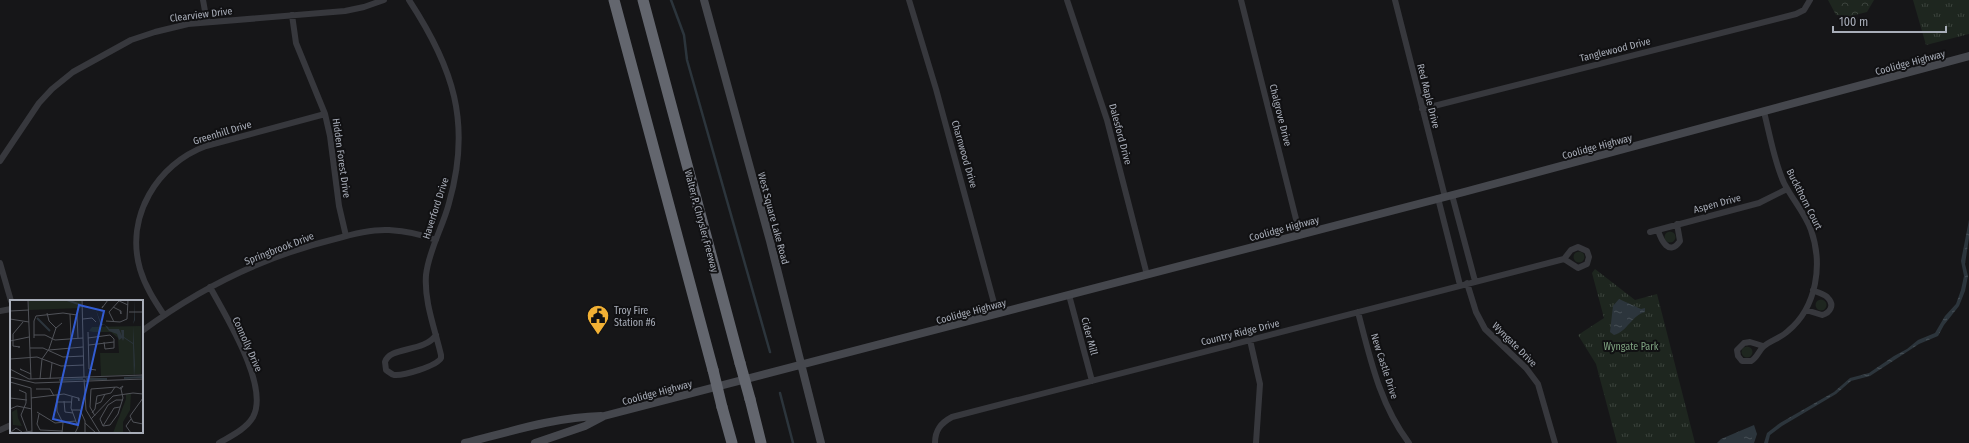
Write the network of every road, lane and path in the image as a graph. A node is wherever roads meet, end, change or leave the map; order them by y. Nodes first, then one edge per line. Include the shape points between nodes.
1 (203, 0) edge
2 (384, 0) edge
3 (409, 0) edge
4 (614, 0) edge
5 (643, 0) edge
6 (704, 0) edge
7 (909, 0) edge
8 (1067, 0) edge
9 (1241, 0) edge
10 (1395, 0) edge
11 (1810, 1) edge
12 (292, 15) junction
13 (207, 22) junction
14 (1969, 56) edge
15 (1422, 108) junction
16 (1764, 112) junction
17 (325, 114) junction
18 (0, 161) edge
19 (1787, 189) junction
20 (1445, 197) junction
21 (1677, 224) junction
22 (1658, 230) junction
23 (1650, 232) dead end
24 (1300, 235) junction
25 (346, 236) junction
26 (436, 240) junction
27 (1564, 259) dead end
28 (0, 263) edge
29 (1147, 275) junction
30 (1475, 281) junction
31 (1468, 283) junction
32 (1460, 285) junction
33 (210, 287) junction
34 (1813, 290) junction
35 (1069, 295) junction
36 (11, 300) edge
37 (10, 309) edge
38 (1806, 310) junction
39 (0, 311) edge
40 (1358, 312) junction
41 (997, 314) junction
42 (164, 315) junction
43 (143, 330) edge
44 (436, 335) junction
45 (1250, 340) junction
46 (1763, 346) dead end
47 (802, 365) junction
48 (1092, 381) junction
49 (604, 416) junction
50 (10, 425) edge
51 (0, 430) edge
52 (219, 443) edge
53 (466, 443) edge
54 (535, 443) edge
55 (732, 443) edge
56 (761, 443) edge
57 (821, 443) edge
58 (935, 443) edge
59 (1256, 443) edge
60 (1409, 443) edge
61 (1555, 443) edge

1 - 13 street
2 - 12 street, Clearview Drive via 354,9
3 - 26 street, Haverford Drive via 442,58 451,84 458,123 456,177 449,206
4 - 55 highway, bridge
5 - 56 highway, Walter P. Chrysler Freeway, bridge
6 - 47 street, West Square Lake Road
7 - 41 street, Charnwood Drive
8 - 29 street, Dalesford Drive via 1107,120
9 - 24 street, Chalgrove Drive
10 - 15 street, Red Maple Drive
11 - 15 street, Tanglewood Drive via 1804,10 1796,14
12 - 13 street, Clearview Drive
12 - 17 street, Hidden Forest Drive via 296,43
13 - 18 street, Clearview Drive via 173,27 141,36 73,72 52,88 39,103
14 - 16 street, Coolidge Highway
15 - 20 street, Red Maple Drive
16 - 19 street, Buckthorn Court via 1778,166
16 - 20 street, Coolidge Highway
17 - 25 street, Hidden Forest Drive
17 - 42 street, Greenhill Drive via 198,149 179,160 156,183 140,216 137,252 146,286
19 - 21 street, Aspen Drive via 1759,203
19 - 34 street, Buckthorn Court via 1809,224 1814,240 1818,259
20 - 24 street, Coolidge Highway
20 - 30 street
20 - 32 street
21 - 22 street, Aspen Drive
21 - 22 street via 1680,241 1673,247 1663,244
22 - 23 street, Aspen Drive
24 - 29 street, Coolidge Highway
25 - 26 street, Springbrook Drive via 388,230 414,233
25 - 33 street, Springbrook Drive via 286,253
26 - 44 street, Haverford Drive via 428,263 426,288
27 - 30 street, Country Ridge Drive
28 - 36 street
29 - 35 street, Coolidge Highway
30 - 31 street, Country Ridge Drive
31 - 32 street, Country Ridge Drive
31 - 61 street, Wyngate Drive via 1476,312 1485,329 1526,368 1538,384
32 - 40 street, Country Ridge Drive
33 - 42 street, Springbrook Drive
33 - 52 street, Connolly Drive via 246,357 257,400 251,420
34 - 38 street, Buckthorn Court
34 - 38 street via 1831,301 1831,309 1822,315
35 - 41 street, Coolidge Highway
35 - 48 street, Cider Mill
37 - 39 street
38 - 46 street, Buckthorn Court via 1790,331
40 - 45 street, Country Ridge Drive
40 - 60 street, New Castle Drive via 1380,390 1390,413
41 - 47 street, Coolidge Highway
42 - 43 street, Springbrook Drive
44 - 44 street, Haverford Drive via 426,345 388,356 385,362 386,370 399,375 438,363 442,355
45 - 48 street, Country Ridge Drive
45 - 59 street via 1260,384
47 - 49 street, Coolidge Highway
47 - 57 street, West Square Lake Road
48 - 58 street, Country Ridge Drive via 946,420 938,429
49 - 53 street, Coolidge Highway via 582,417 519,429
49 - 54 street, Coolidge Highway via 585,426
50 - 51 street

